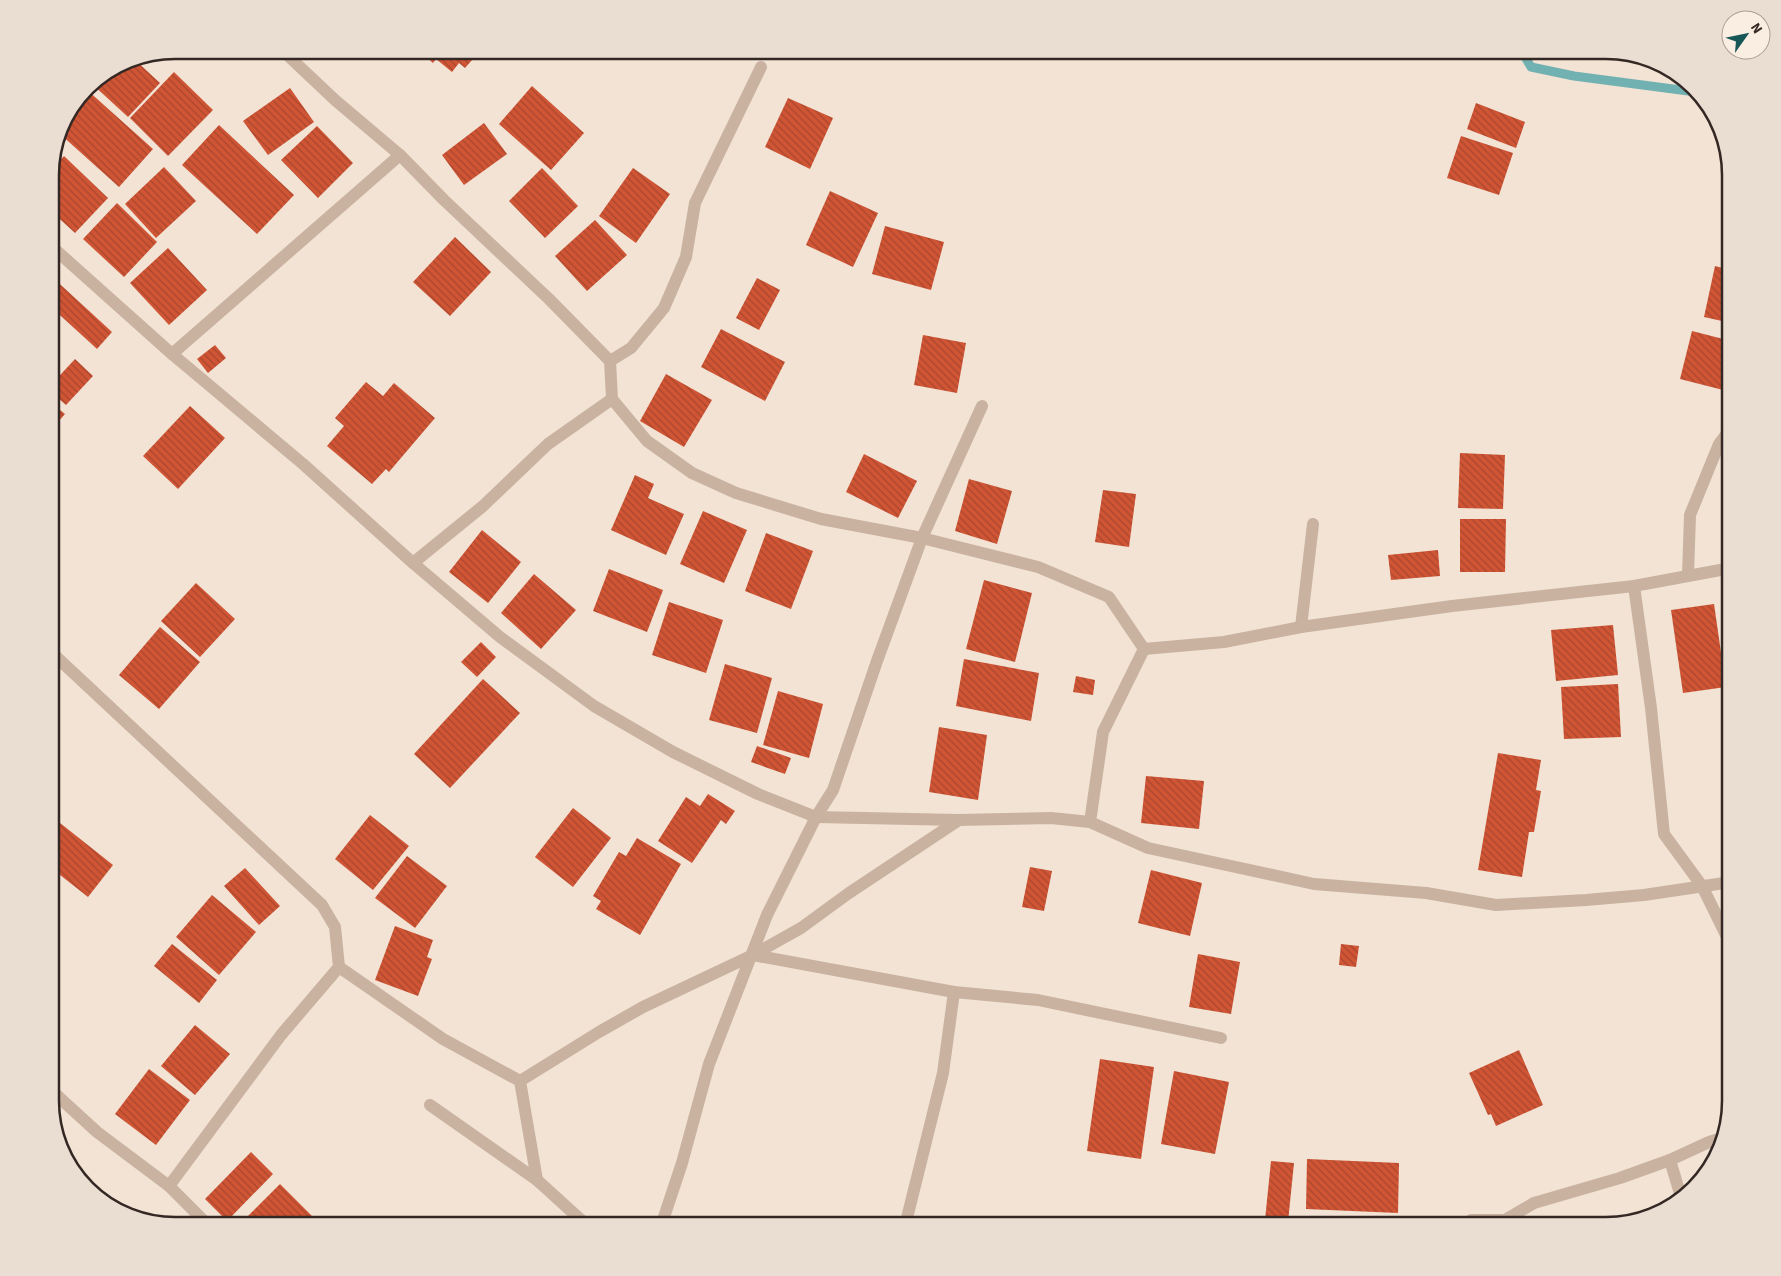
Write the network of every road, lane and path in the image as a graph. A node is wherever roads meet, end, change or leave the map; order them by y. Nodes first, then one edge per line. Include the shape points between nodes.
1 (292, 59) edge
2 (761, 67) dead end
3 (400, 155) junction
4 (59, 253) edge
5 (172, 354) junction
6 (610, 361) junction
7 (612, 399) junction
8 (982, 406) dead end
9 (1722, 440) edge
10 (1313, 524) dead end
11 (922, 538) junction
12 (413, 563) junction
13 (1722, 569) edge
14 (1688, 575) junction
15 (1634, 586) junction
16 (1302, 627) junction
17 (1144, 649) junction
18 (59, 659) edge
19 (816, 817) junction
20 (959, 820) junction
21 (1090, 822) junction
22 (1722, 883) edge
23 (1702, 886) junction
24 (1722, 927) edge
25 (752, 955) junction
26 (339, 967) junction
27 (954, 992) junction
28 (1222, 1038) dead end
29 (520, 1081) junction
30 (59, 1097) edge
31 (430, 1105) dead end
32 (1716, 1140) edge
33 (1670, 1160) junction
34 (537, 1180) junction
35 (169, 1186) junction
36 (1679, 1191) edge
37 (199, 1217) edge
38 (578, 1217) edge
39 (664, 1217) edge
40 (908, 1217) edge
41 (1509, 1217) edge

1 - 3 street
2 - 6 street via 695,203 686,257 664,308 631,348
3 - 5 street
3 - 6 street
4 - 5 street
5 - 12 street via 303,464
6 - 7 street
7 - 11 street via 647,441 692,473 736,493 821,518
7 - 12 street via 548,444 483,506
8 - 11 street
9 - 14 street via 1690,515
10 - 16 street
11 - 17 street via 1038,567 1109,597
11 - 19 street via 833,790
12 - 19 street via 500,637 594,706 673,752 758,794
13 - 14 street
14 - 15 street
15 - 16 street
15 - 23 street via 1664,834
16 - 17 street via 1224,642
17 - 21 street via 1103,732
18 - 26 street via 322,904 335,926
19 - 20 street
19 - 25 street via 767,915
20 - 21 street via 1051,818
20 - 25 street via 801,928
21 - 23 street via 1148,848 1314,884 1426,893 1496,905 1586,900
22 - 23 street
23 - 24 street
25 - 27 street
25 - 29 street via 636,1011
25 - 39 street via 709,1064
26 - 29 street via 444,1039
26 - 35 street via 281,1035
27 - 28 street via 1038,1000
27 - 40 street via 942,1073
29 - 34 street
30 - 35 street via 97,1132
31 - 34 street
32 - 33 street
33 - 36 street
33 - 41 street via 1534,1203
34 - 38 street
35 - 37 street

